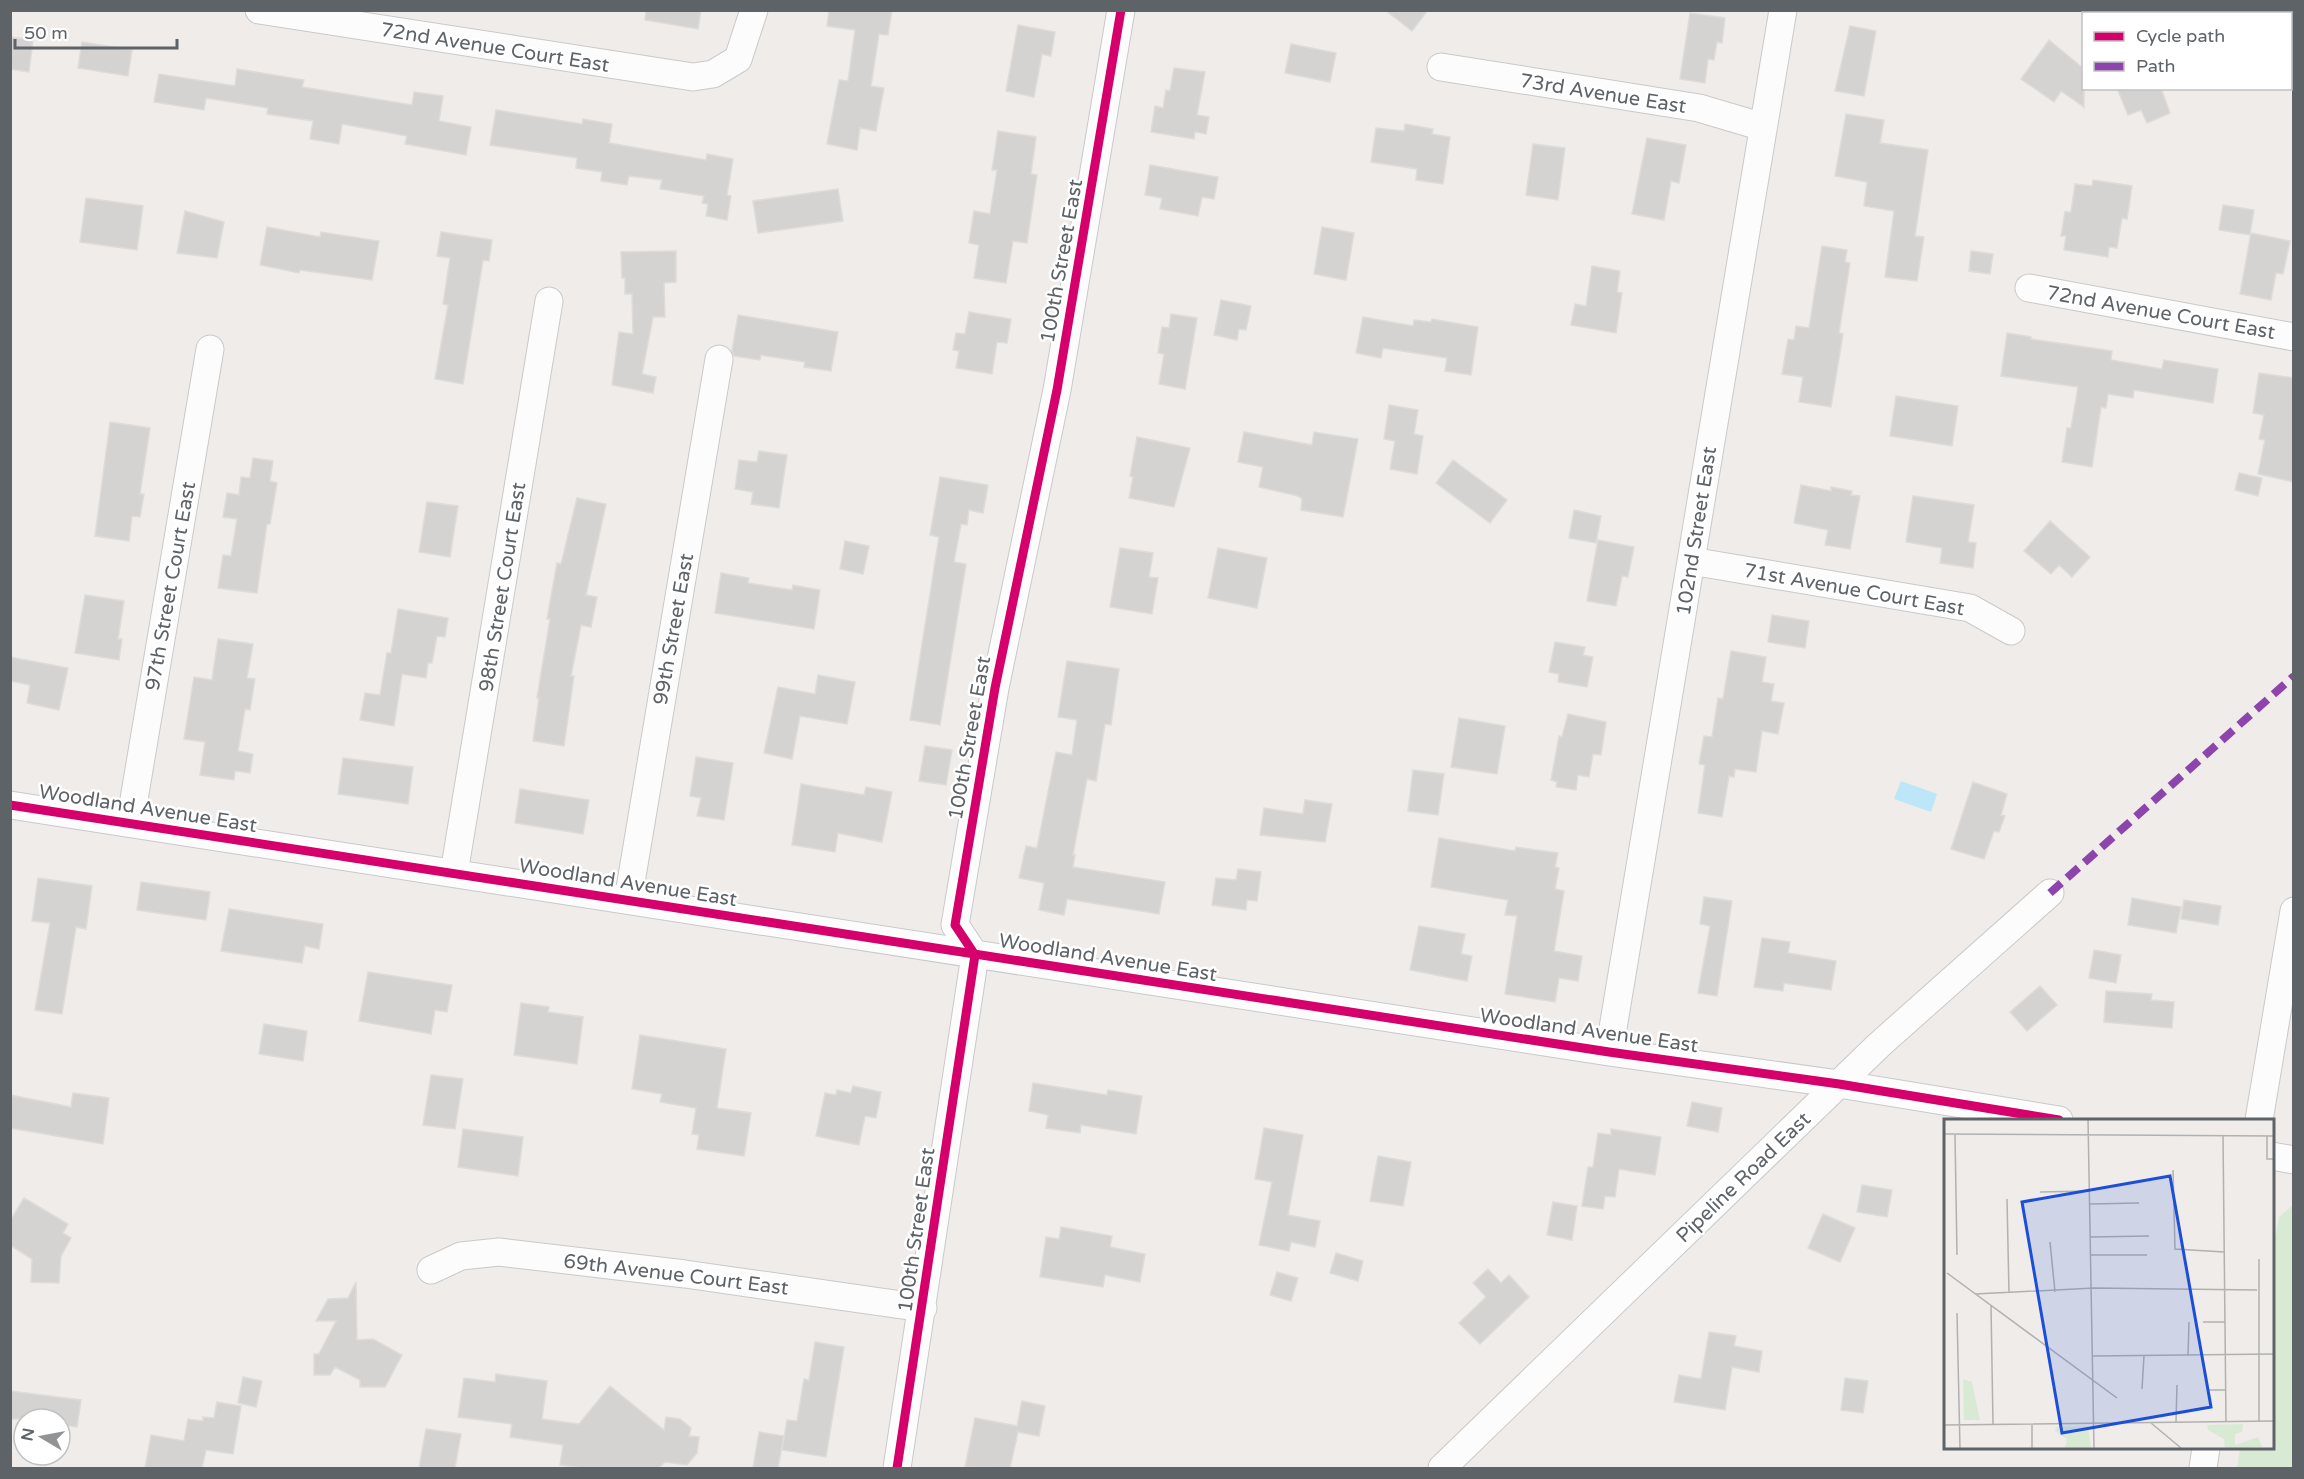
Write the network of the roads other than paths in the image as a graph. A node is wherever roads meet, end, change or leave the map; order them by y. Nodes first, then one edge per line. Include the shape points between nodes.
1 (259, 10) edge
2 (754, 10) edge
3 (1121, 10) edge
4 (1783, 10) edge
5 (1441, 67) dead end
6 (1763, 127) junction
7 (2029, 288) dead end
8 (549, 301) dead end
9 (2294, 337) edge
10 (210, 349) dead end
11 (719, 358) dead end
12 (1691, 561) junction
13 (2011, 631) dead end
14 (10, 805) edge
15 (130, 823) junction
16 (454, 873) junction
17 (2050, 893) dead end
18 (628, 900) junction
19 (2294, 911) edge
20 (975, 955) junction
21 (1609, 1052) junction
22 (1839, 1084) junction
23 (2053, 1119) edge
24 (2259, 1119) edge
25 (2274, 1156) edge
26 (2294, 1160) edge
27 (431, 1270) dead end
28 (923, 1308) junction
29 (2206, 1449) edge
30 (897, 1468) edge
31 (1442, 1468) edge
32 (2203, 1468) edge

1 - 2 street, 72nd Avenue Court East via 693,77 713,74 738,59
3 - 20 street, 100th Street East via 1063,357 994,688 955,925
4 - 6 street, 102nd Street East
5 - 6 street, 73rd Avenue East via 1699,108
6 - 12 street, 102nd Street East
7 - 9 street, 72nd Avenue Court East
8 - 16 street, 98th Street Court East
10 - 15 street, 97th Street Court East
11 - 18 street, 99th Street East
12 - 13 street, 71st Avenue Court East via 1970,608
12 - 21 street, 102nd Street East
14 - 15 street, Woodland Avenue East
15 - 16 street, Woodland Avenue East
16 - 18 street, Woodland Avenue East
17 - 22 street, Pipeline Road East
18 - 20 street, Woodland Avenue East
19 - 24 street
20 - 21 street, Woodland Avenue East
20 - 28 street, 100th Street East
21 - 22 street, Woodland Avenue East
22 - 23 street, Woodland Avenue East
22 - 31 street, Pipeline Road East
25 - 26 street
27 - 28 street, 69th Avenue Court East via 461,1256 498,1252
28 - 30 street, 100th Street East
29 - 32 street

